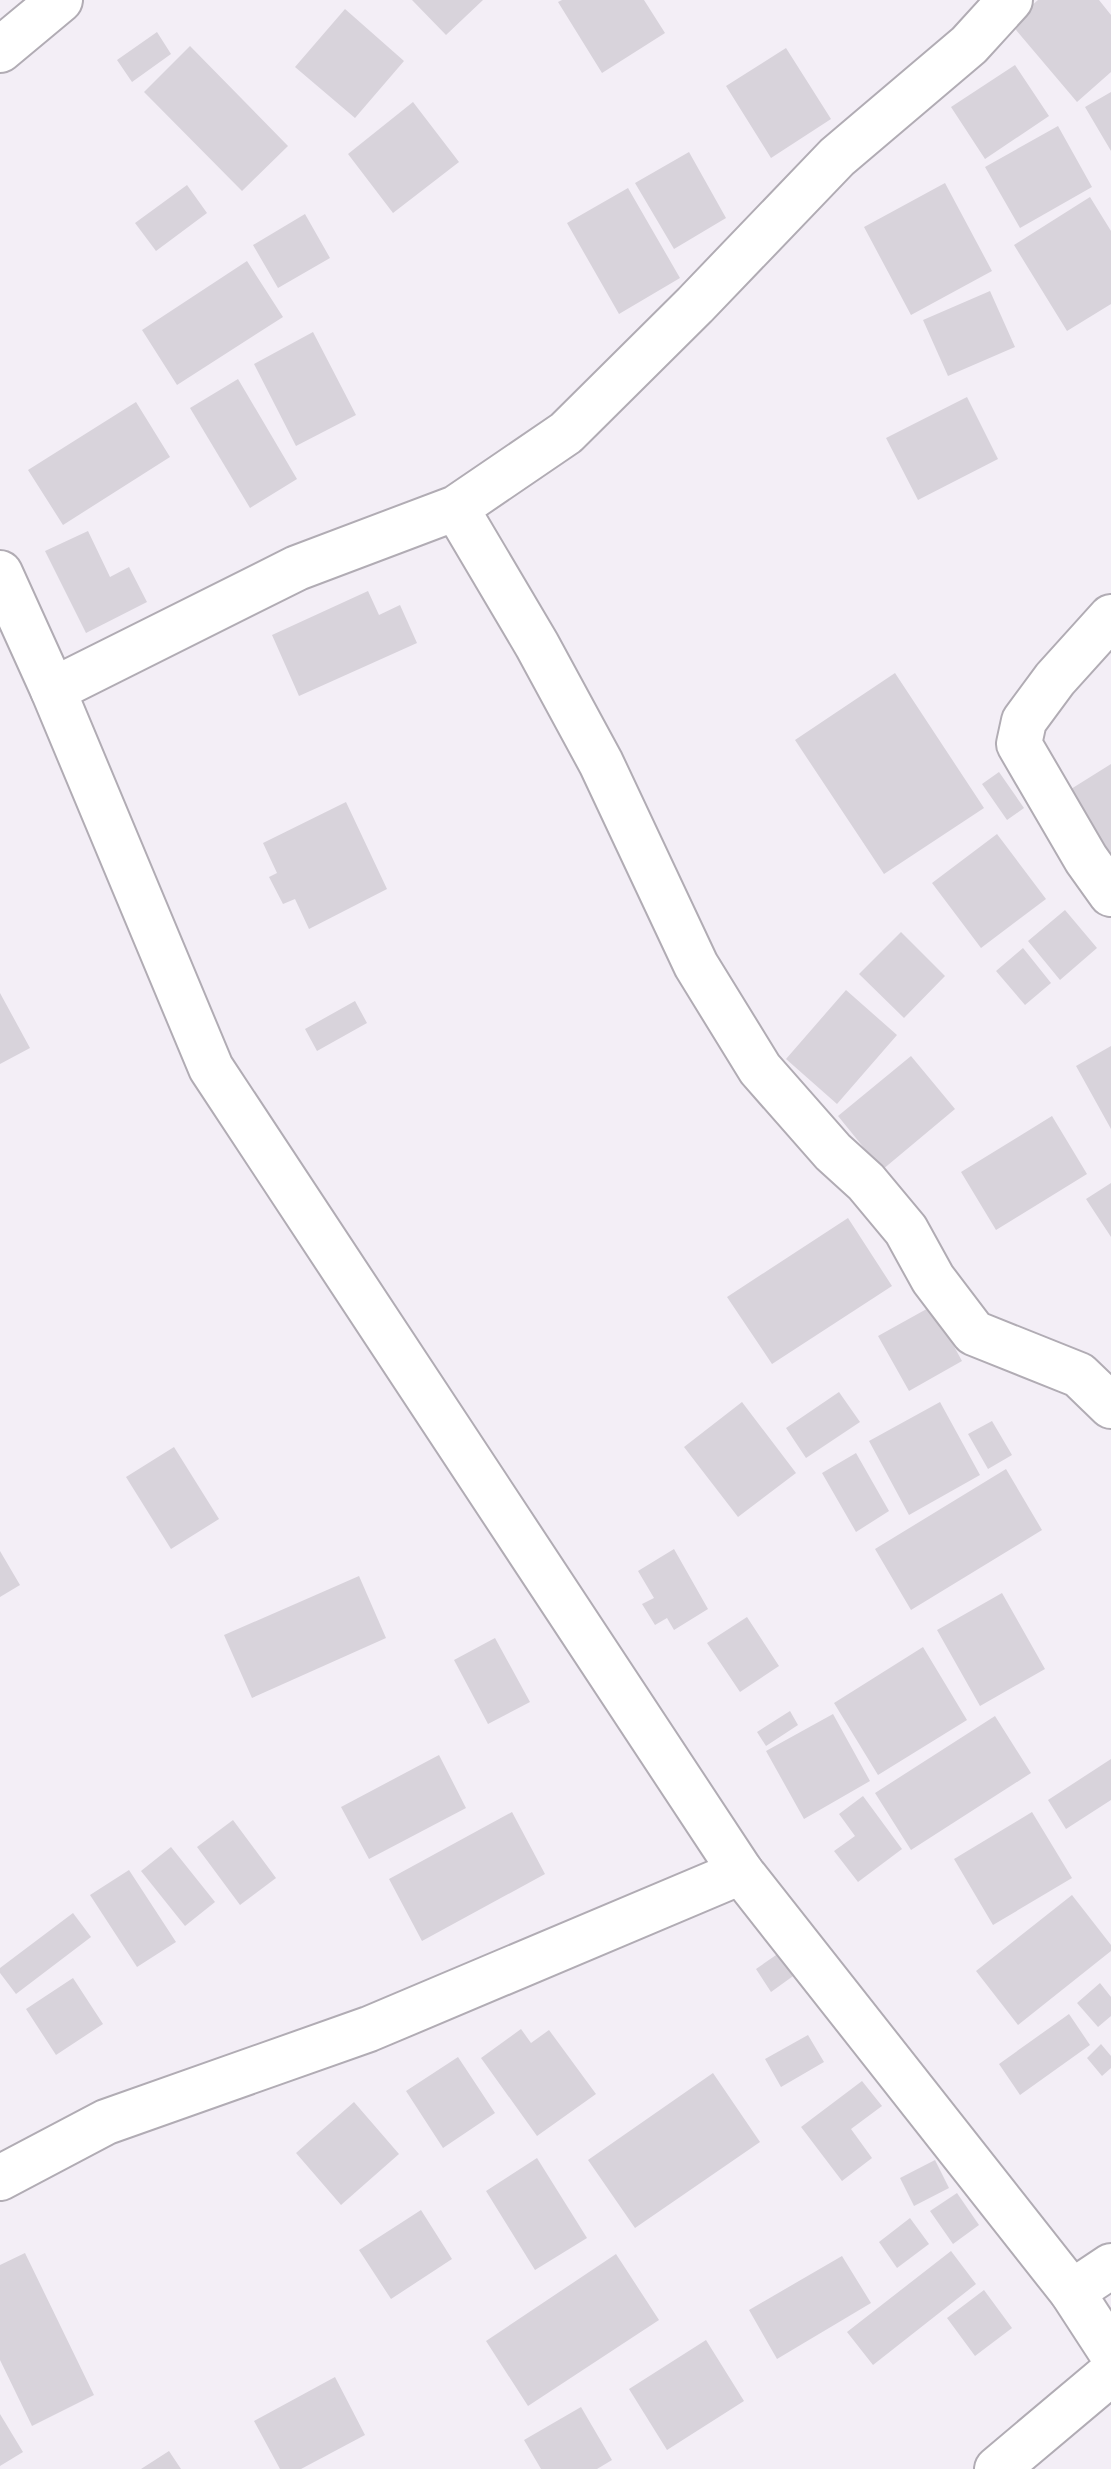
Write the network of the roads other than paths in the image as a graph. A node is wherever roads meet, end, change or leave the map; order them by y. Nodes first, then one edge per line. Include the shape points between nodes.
1 (60, 0) edge
2 (1010, 0) edge
3 (0, 50) edge
4 (456, 508) junction
5 (0, 573) edge
6 (1111, 617) edge
7 (53, 690) junction
8 (1111, 894) edge
9 (1111, 1406) edge
10 (741, 1872) junction
11 (0, 2178) edge
12 (1111, 2266) edge
13 (1072, 2292) junction
14 (1111, 2352) edge
15 (1111, 2373) edge
16 (997, 2469) edge

1 - 3 street
2 - 4 street via 969,45 837,157 566,433
4 - 7 street via 297,568
4 - 9 street via 601,763 696,965 760,1069 906,1230 933,1279 974,1333 1079,1375
5 - 7 street
6 - 8 street via 1024,721 1019,744
7 - 10 street via 211,1068
10 - 11 street via 369,2029 106,2122
10 - 13 street
12 - 13 street
13 - 14 street
15 - 16 street

